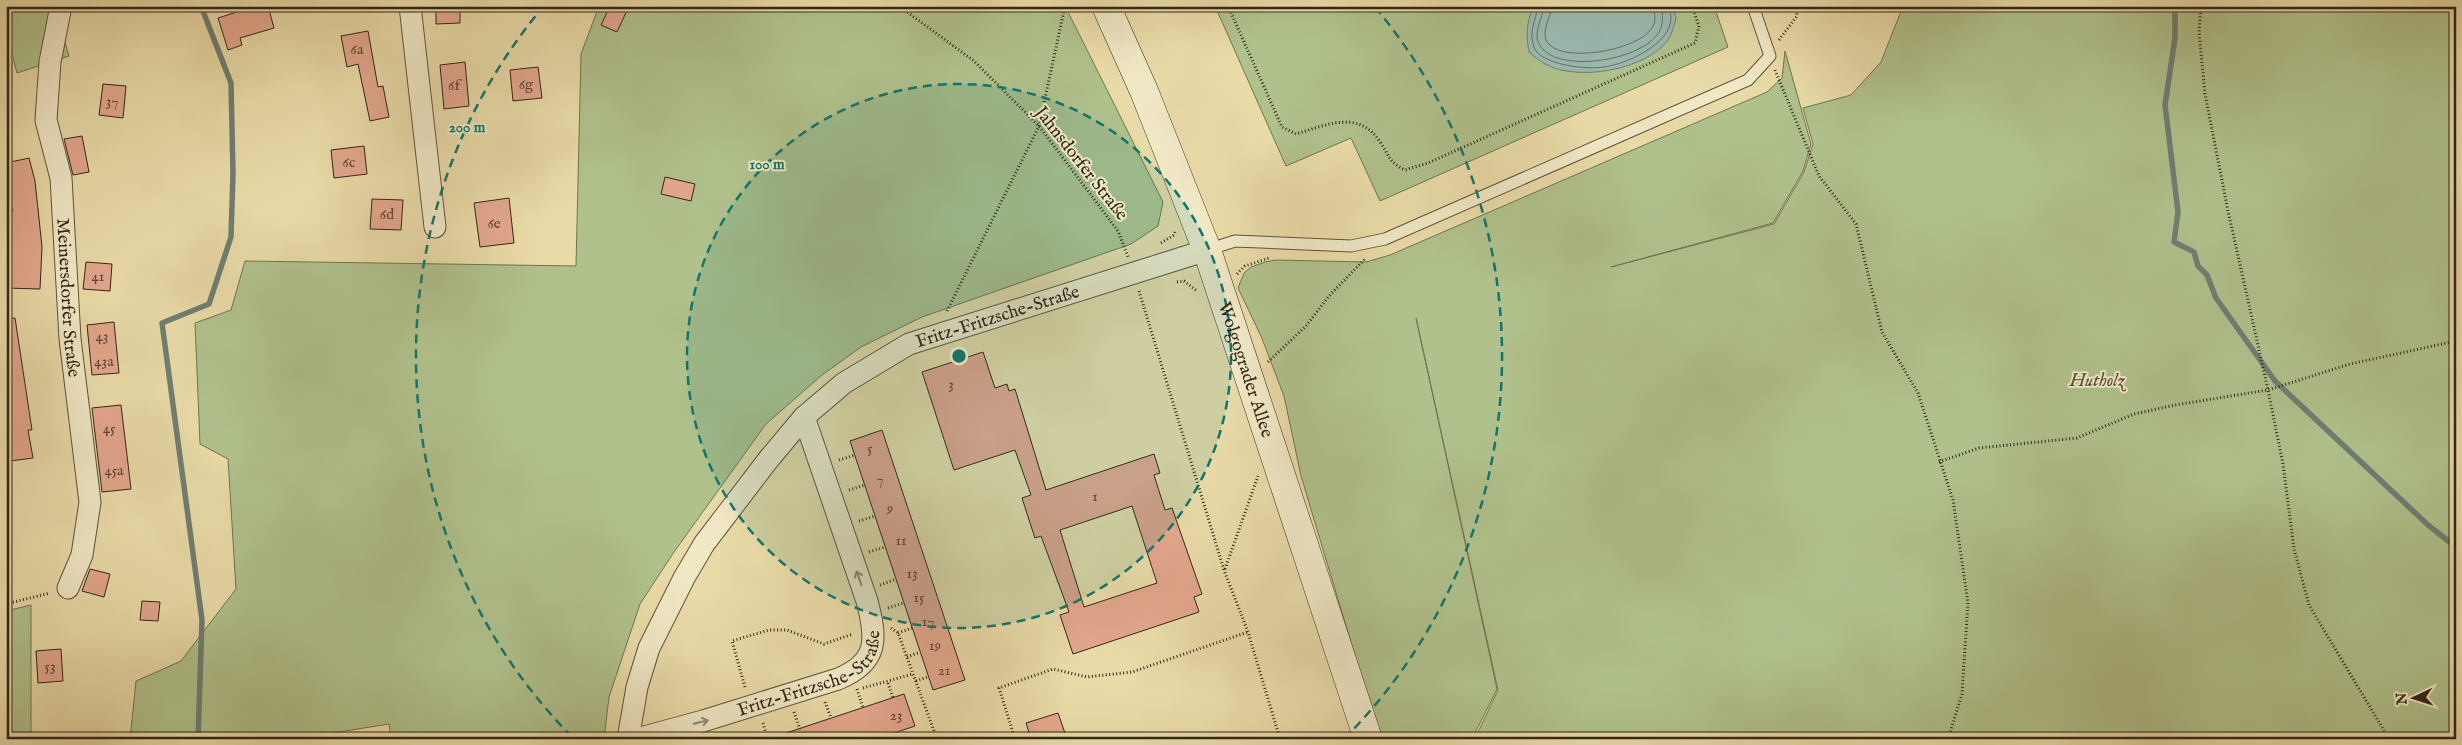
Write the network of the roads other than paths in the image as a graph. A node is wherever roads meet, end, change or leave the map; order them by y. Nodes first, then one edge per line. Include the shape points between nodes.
1 (61, 6) edge
2 (410, 6) edge
3 (1106, 6) edge
4 (1752, 6) edge
5 (435, 227) dead end
6 (1207, 250) junction
7 (804, 417) junction
8 (68, 588) road end
9 (628, 739) edge
10 (637, 739) edge
11 (1368, 739) edge

1 - 8 street, Meinersdorfer Straße via 50,62 46,120 61,178 70,340 90,502 82,555
2 - 5 street
3 - 6 main road, Wolgograder Allee via 1144,91
4 - 6 lane via 1770,56 1748,80 1385,238 1350,246 1235,241
6 - 7 street, Fritz-Fritzsche-Straße via 909,344 844,383
6 - 11 main road, Wolgograder Allee
7 - 9 street, Fritz-Fritzsche-Straße via 704,544 684,578 649,648 637,687
10 -> 7 street, Fritz-Fritzsche-Straße via 838,679 856,671 871,652 874,625

